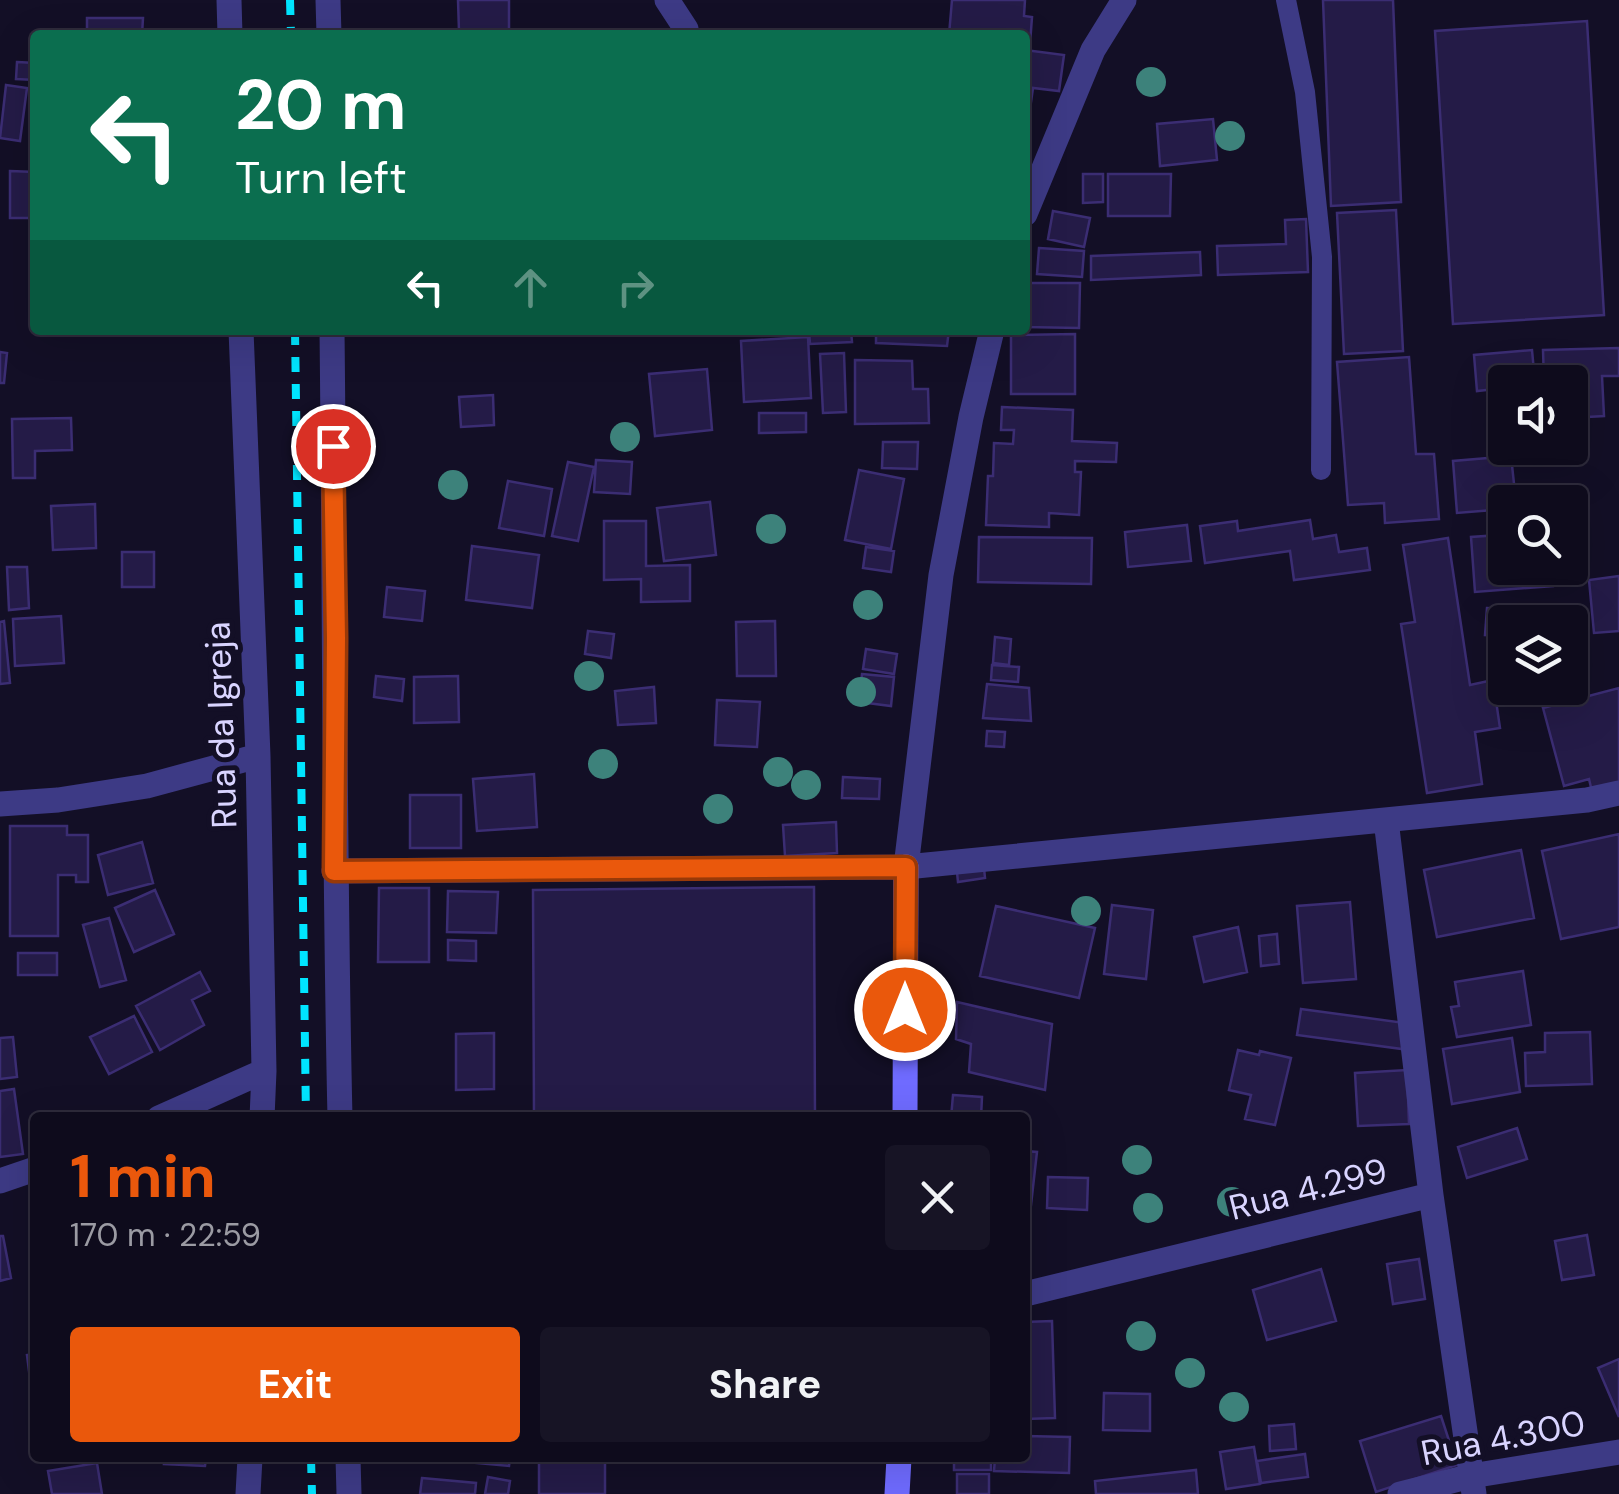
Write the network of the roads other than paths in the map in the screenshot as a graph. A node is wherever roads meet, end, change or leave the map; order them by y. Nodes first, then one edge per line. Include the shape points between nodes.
1 (229, 0) edge
2 (328, 0) edge
3 (667, 0) edge
4 (1124, 0) edge
5 (1286, 0) edge
6 (230, 30) edge
7 (329, 30) edge
8 (686, 30) edge
9 (1030, 202) edge
10 (241, 335) edge
11 (332, 335) edge
12 (991, 335) edge
13 (1320, 470) dead end
14 (258, 756) junction
15 (1619, 794) edge
16 (0, 804) edge
17 (1386, 820) junction
18 (906, 867) junction
19 (334, 871) junction
20 (264, 1071) junction
21 (172, 1112) edge
22 (262, 1112) edge
23 (340, 1112) edge
24 (905, 1112) edge
25 (30, 1171) edge
26 (0, 1181) edge
27 (1431, 1195) junction
28 (1030, 1293) edge
29 (1619, 1452) edge
30 (250, 1462) edge
31 (348, 1462) edge
32 (899, 1462) edge
33 (1473, 1485) edge
34 (248, 1494) edge
35 (349, 1494) edge
36 (898, 1494) edge
37 (1400, 1494) edge

1 - 6 street
2 - 7 street
3 - 8 street
4 - 9 street via 1092,50
5 - 13 lane via 1305,92 1322,257
10 - 14 street, Rua da Igreja
11 - 19 street
12 - 18 street via 941,575
14 - 16 street via 147,786
14 - 20 street, Rua da Igreja
15 - 17 street
17 - 18 street
17 - 27 street
18 - 19 street
18 - 24 street
19 - 23 street
20 - 21 street
20 - 22 street, Rua da Igreja
25 - 26 street
27 - 28 street, Rua 4.299
27 - 33 street, Rua 4.299
29 - 33 street, Rua 4.300
30 - 34 street
31 - 35 street
32 - 36 street
33 - 37 street, Rua 4.300

